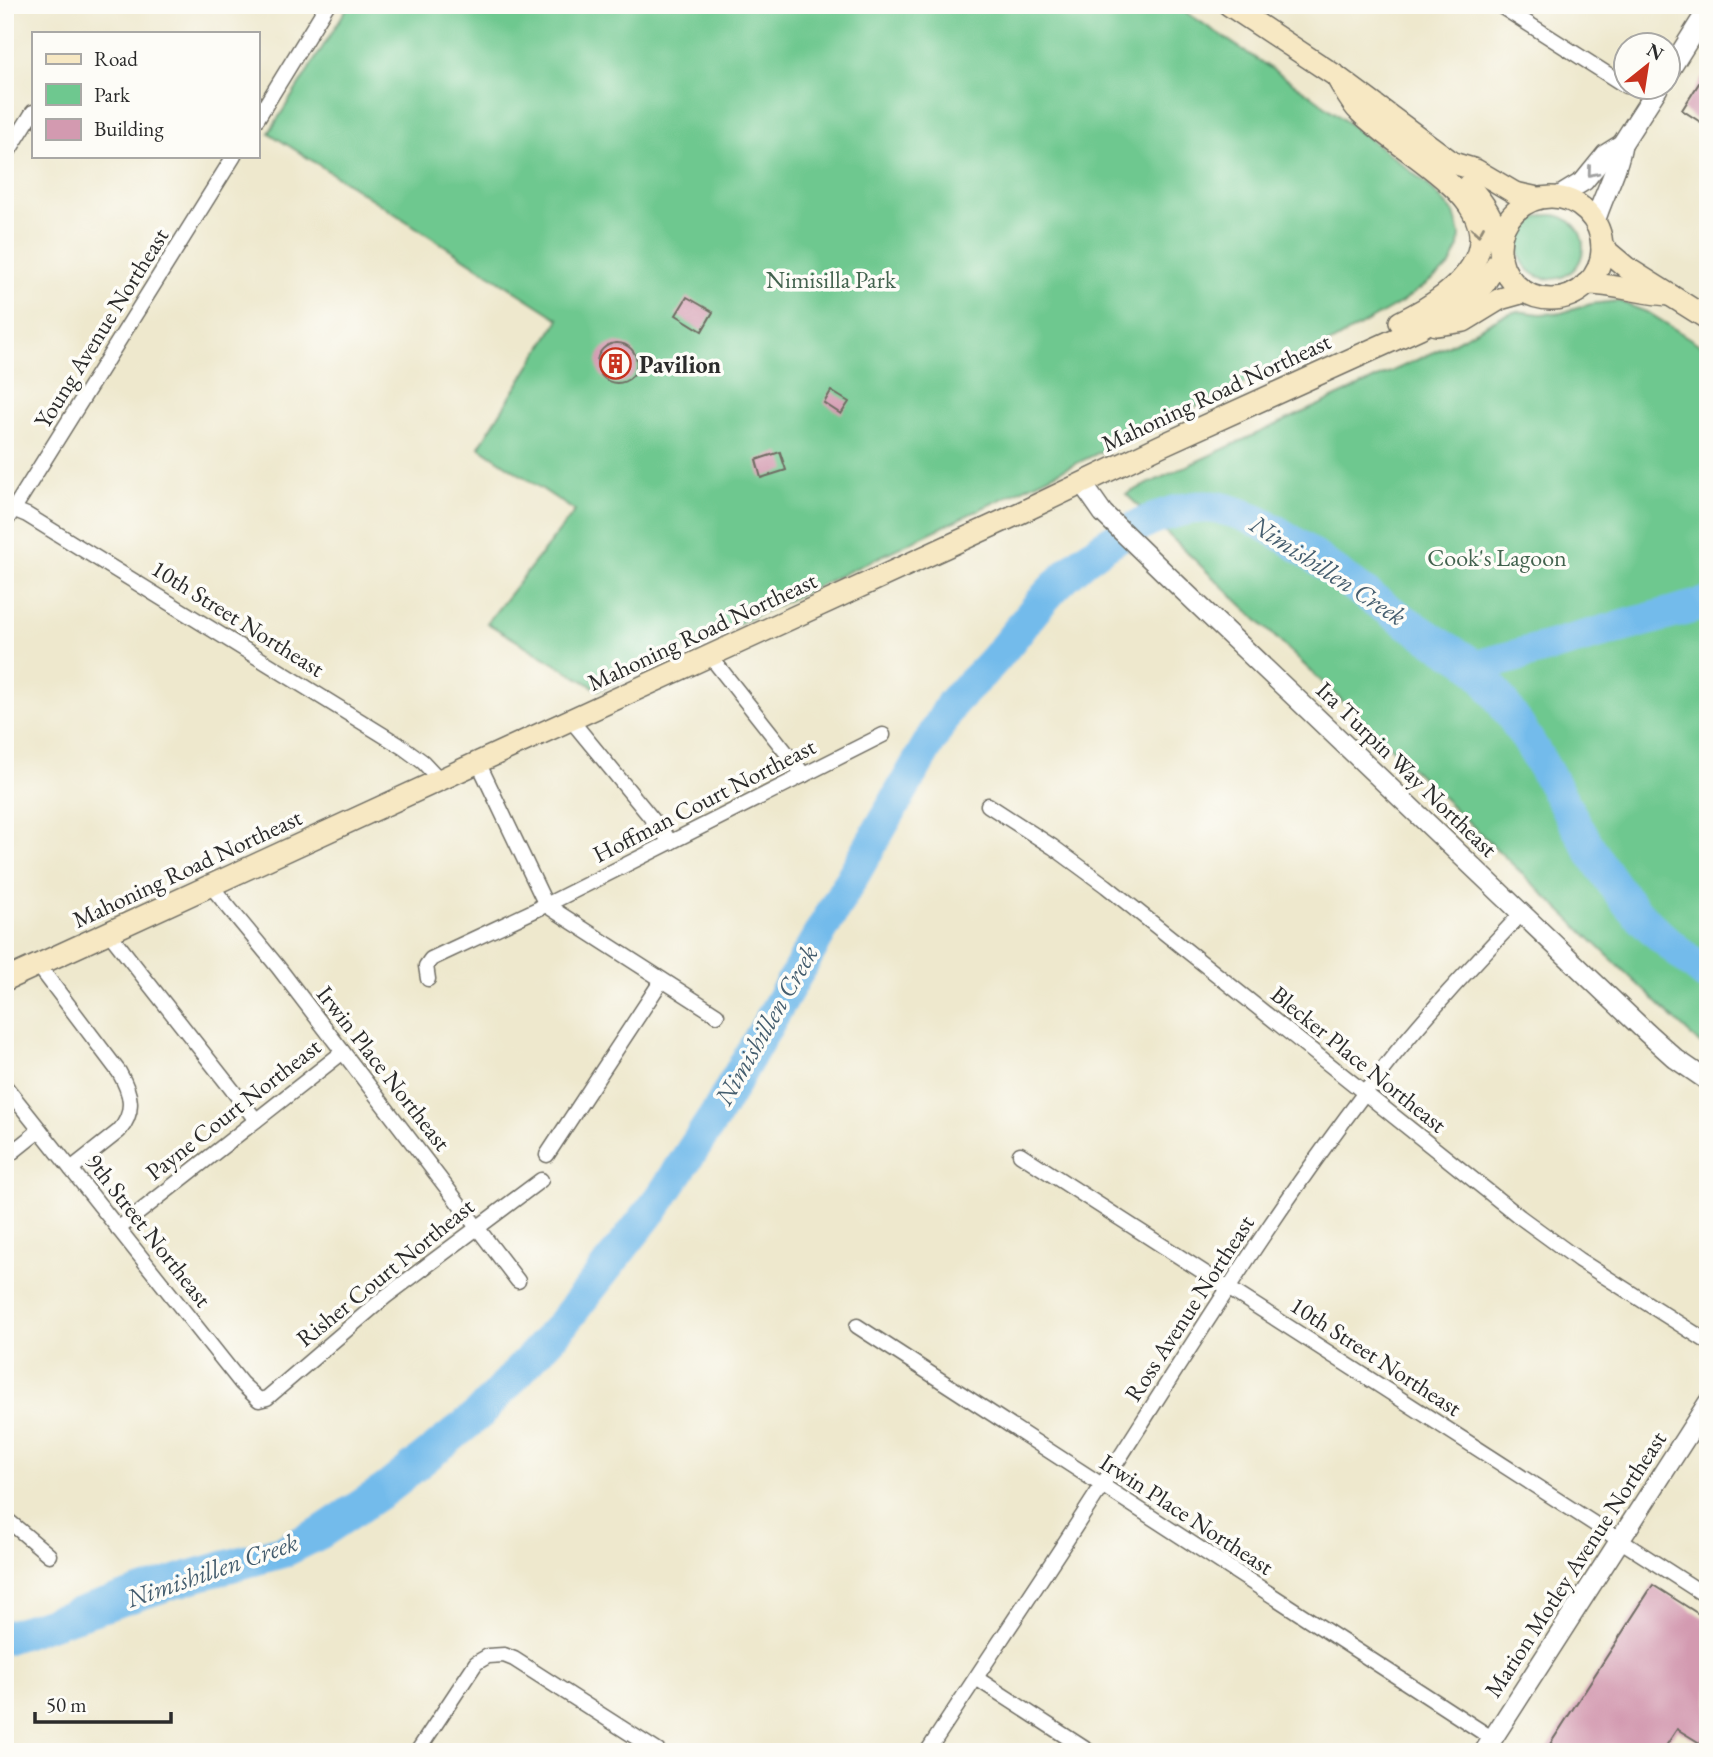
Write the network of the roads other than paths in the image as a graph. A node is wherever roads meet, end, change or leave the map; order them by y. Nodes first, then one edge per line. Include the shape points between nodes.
1 (327, 5) edge
2 (1229, 5) edge
3 (1499, 5) edge
4 (1708, 9) edge
5 (1682, 51) edge
6 (1336, 76) junction
7 (1612, 78) edge
8 (1649, 102) edge
9 (32, 115) edge
10 (259, 115) edge
11 (1622, 144) junction
12 (5, 157) edge
13 (233, 158) edge
14 (1453, 163) junction
15 (1548, 198) junction
16 (1595, 222) junction
17 (1602, 247) junction
18 (1500, 249) junction
19 (1586, 284) junction
20 (1525, 292) junction
21 (1670, 295) junction
22 (1708, 319) edge
23 (1420, 328) junction
24 (1335, 367) junction
25 (1082, 483) junction
26 (10, 507) edge
27 (5, 523) edge
28 (710, 656) junction
29 (571, 720) junction
30 (883, 735) dead end
31 (478, 762) junction
32 (804, 775) junction
33 (440, 780) junction
34 (988, 805) dead end
35 (671, 842) junction
36 (211, 886) junction
37 (547, 905) junction
38 (1522, 913) junction
39 (109, 933) junction
40 (38, 965) junction
41 (428, 978) dead end
42 (5, 980) edge
43 (662, 980) junction
44 (717, 1015) dead end
45 (343, 1052) junction
46 (1708, 1081) edge
47 (5, 1086) edge
48 (1365, 1092) junction
49 (256, 1121) junction
50 (40, 1130) junction
51 (1020, 1154) dead end
52 (547, 1156) dead end
53 (5, 1158) edge
54 (71, 1169) junction
55 (541, 1180) dead end
56 (477, 1227) junction
57 (118, 1229) junction
58 (518, 1281) dead end
59 (1227, 1288) junction
60 (857, 1326) dead end
61 (1708, 1342) edge
62 (259, 1400) joint
63 (1708, 1403) edge
64 (1102, 1486) junction
65 (5, 1518) edge
66 (1620, 1540) junction
67 (49, 1555) dead end
68 (1708, 1597) edge
69 (976, 1678) junction
70 (1488, 1745) edge
71 (417, 1752) edge
72 (659, 1752) edge
73 (927, 1752) edge
74 (1090, 1752) edge

1 - 10 street
2 - 6 main road
3 - 7 street
4 - 5 street
6 - 14 main road
6 -> 24 main road via 1358,111 1455,188 1475,216 1480,237 1475,262 1457,285 1411,317 1346,349
8 - 11 street
9 - 12 street
11 -> 15 street via 1606,154 1584,181
11 - 16 street
13 - 26 street, Young Avenue Northeast
14 - 15 main road via 1515,192
14 - 18 main road via 1492,215
15 - 16 main road via 1576,204
15 - 18 main road via 1523,204 1513,214 1504,225
16 - 17 main road
17 - 19 main road via 1597,270
17 - 21 main road via 1620,264
18 - 20 main road via 1506,273
18 - 23 main road, Mahoning Road Northeast via 1484,284
19 - 20 main road via 1555,299
19 - 21 main road
20 - 23 main road, Mahoning Road Northeast via 1500,299 1464,321
21 - 22 main road
23 - 24 main road, Mahoning Road Northeast
24 - 25 main road, Mahoning Road Northeast
25 - 28 main road, Mahoning Road Northeast
25 - 38 street, Ira Turpin Way Northeast via 1103,513
26 - 27 street, Young Avenue Northeast
26 - 33 street, 10th Street Northeast via 404,748
28 - 29 main road, Mahoning Road Northeast
28 - 32 street
29 - 31 main road, Mahoning Road Northeast
29 - 35 street
30 - 32 street, Hoffman Court Northeast
31 - 33 main road, Mahoning Road Northeast
31 - 37 street
32 - 35 street, Hoffman Court Northeast
33 - 36 main road, Mahoning Road Northeast
34 - 48 street, Blecker Place Northeast via 1106,886
35 - 37 street, Hoffman Court Northeast
36 - 39 main road, Mahoning Road Northeast
36 - 45 street, Irwin Place Northeast
37 - 41 street via 431,959 426,966
37 - 43 street
38 - 46 street, Ira Turpin Way Northeast via 1646,1032
38 - 48 street, Ross Avenue Northeast
39 - 40 main road, Mahoning Road Northeast
39 - 49 street
40 - 42 main road, Mahoning Road Northeast
40 - 54 street via 129,1089 131,1102 125,1123
43 - 44 street
43 - 52 street
45 - 49 street, Payne Court Northeast
45 - 56 street, Irwin Place Northeast
47 - 50 street, 9th Street Northeast
48 - 59 street, Ross Avenue Northeast
48 - 61 street, Blecker Place Northeast via 1579,1260
49 - 57 street, Payne Court Northeast
50 - 53 street
50 - 54 street, 9th Street Northeast
51 - 59 street, 10th Street Northeast
54 - 57 street, 9th Street Northeast
55 - 56 street, Risher Court Northeast
56 - 58 street, Irwin Place Northeast
56 - 62 street, Risher Court Northeast
57 - 62 street, 9th Street Northeast
59 - 64 street, Ross Avenue Northeast
59 - 66 street, 10th Street Northeast
60 - 64 street, Irwin Place Northeast
63 - 66 street, Marion Motley Avenue Northeast
64 - 69 street, Ross Avenue Northeast
64 - 70 street, Irwin Place Northeast
65 - 67 street
66 - 68 street, 10th Street Northeast
66 - 70 street, Marion Motley Avenue Northeast
69 - 73 street, Ross Avenue Northeast
69 - 74 street
71 - 72 street via 476,1663 504,1655

